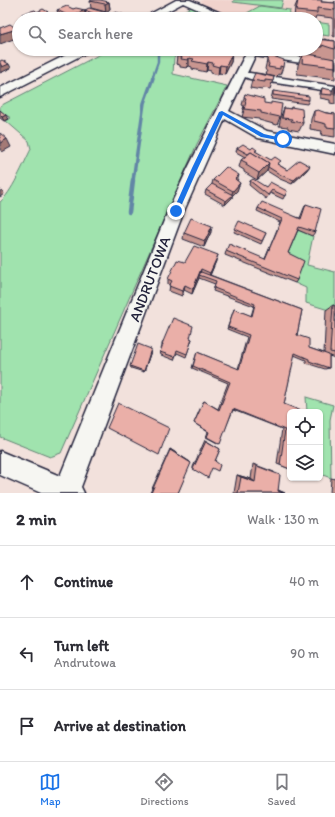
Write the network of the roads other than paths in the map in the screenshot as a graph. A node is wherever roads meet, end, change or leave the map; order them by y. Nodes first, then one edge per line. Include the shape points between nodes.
1 (183, 0) edge
2 (160, 12) edge
3 (211, 12) edge
4 (72, 56) edge
5 (249, 56) edge
6 (285, 56) edge
7 (335, 65) edge
8 (240, 74) junction
9 (335, 89) edge
10 (0, 93) edge
11 (222, 112) junction
12 (335, 149) edge
13 (0, 464) edge
14 (69, 492) edge

1 - 2 street
1 - 3 street
4 - 10 street
5 - 8 street, ANDRUTOWA
6 - 7 street
8 - 9 street
8 - 11 street, ANDRUTOWA
11 - 12 street via 263,136
11 - 14 street, ANDRUTOWA via 176,211
13 - 14 street

